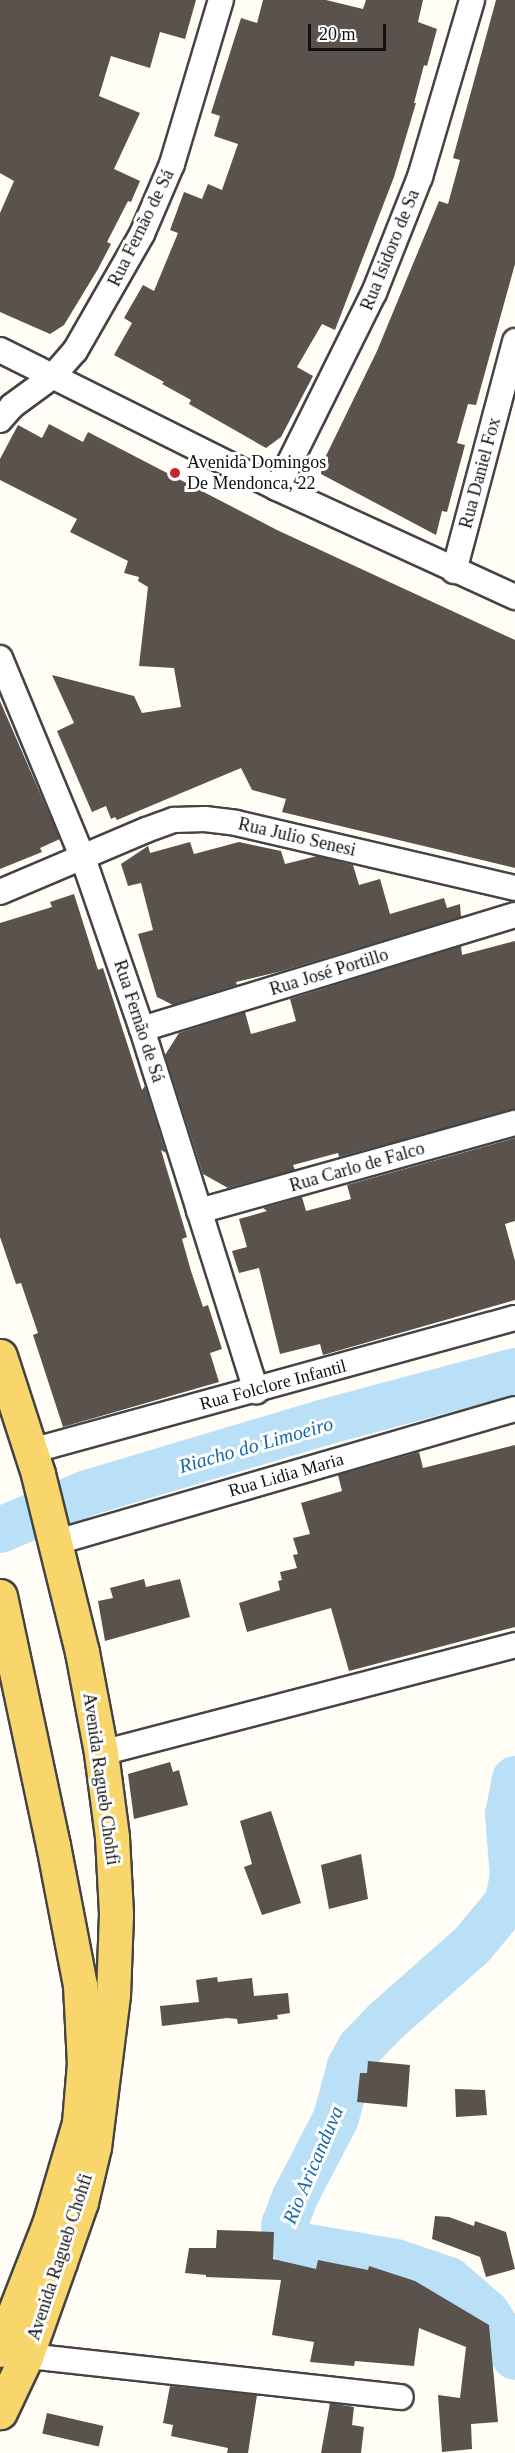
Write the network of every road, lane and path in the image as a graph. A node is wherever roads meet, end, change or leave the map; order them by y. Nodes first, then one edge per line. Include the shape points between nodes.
1 (221, 0) edge
2 (472, 0) edge
3 (515, 341) edge
4 (0, 350) edge
5 (53, 376) junction
6 (0, 420) edge
7 (277, 488) junction
8 (454, 571) junction
9 (515, 597) edge
10 (0, 658) edge
11 (83, 858) junction
12 (515, 888) edge
13 (0, 892) edge
14 (515, 915) edge
15 (142, 1029) junction
16 (515, 1123) edge
17 (199, 1211) junction
18 (515, 1318) edge
19 (0, 1356) edge
20 (256, 1391) junction
21 (515, 1409) edge
22 (35, 1462) junction
23 (55, 1536) junction
24 (0, 1598) edge
25 (515, 1645) edge
26 (6, 1657) edge
27 (101, 1753) junction
28 (9, 2353) edge
29 (401, 2397) dead end
30 (0, 2412) edge

1 - 5 street, Rua Fernão de Sá via 172,164 142,234 75,351
2 - 7 street, Rua Isidoro de Sa via 420,177 374,293
3 - 8 street, Rua Daniel Fox
4 - 5 street
5 - 6 street, Rua Fernão de Sá via 12,406
5 - 7 street
7 - 8 street
8 - 9 street
10 - 11 street, Rua Fernão de Sá
11 - 12 street, Rua Julio Senesi via 174,820 205,819
11 - 13 street, Rua Julio Senesi
11 - 15 street, Rua Fernão de Sá
14 - 15 street, Rua José Portillo
15 - 17 street, Rua Fernão de Sá
16 - 17 street, Rua Carlo de Falco
17 - 20 street, Rua Fernão de Sá
18 - 20 street, Rua Folclore Infantil
19 - 22 main road, Avenida Ragueb Chohfi
20 - 22 street, Rua Folclore Infantil
21 - 23 street, Rua Lidia Maria
22 - 23 main road, Avenida Ragueb Chohfi
23 - 27 main road, Avenida Ragueb Chohfi
24 - 26 main road, Avenida Ragueb Chohfi
25 - 27 street
26 - 28 main road, Avenida Ragueb Chohfi via 80,1985 84,2063 76,2134
27 - 28 main road, Avenida Ragueb Chohfi via 112,1838 116,1914 106,2070 81,2202
28 - 29 street
28 - 30 main road, Avenida Ragueb Chohfi

